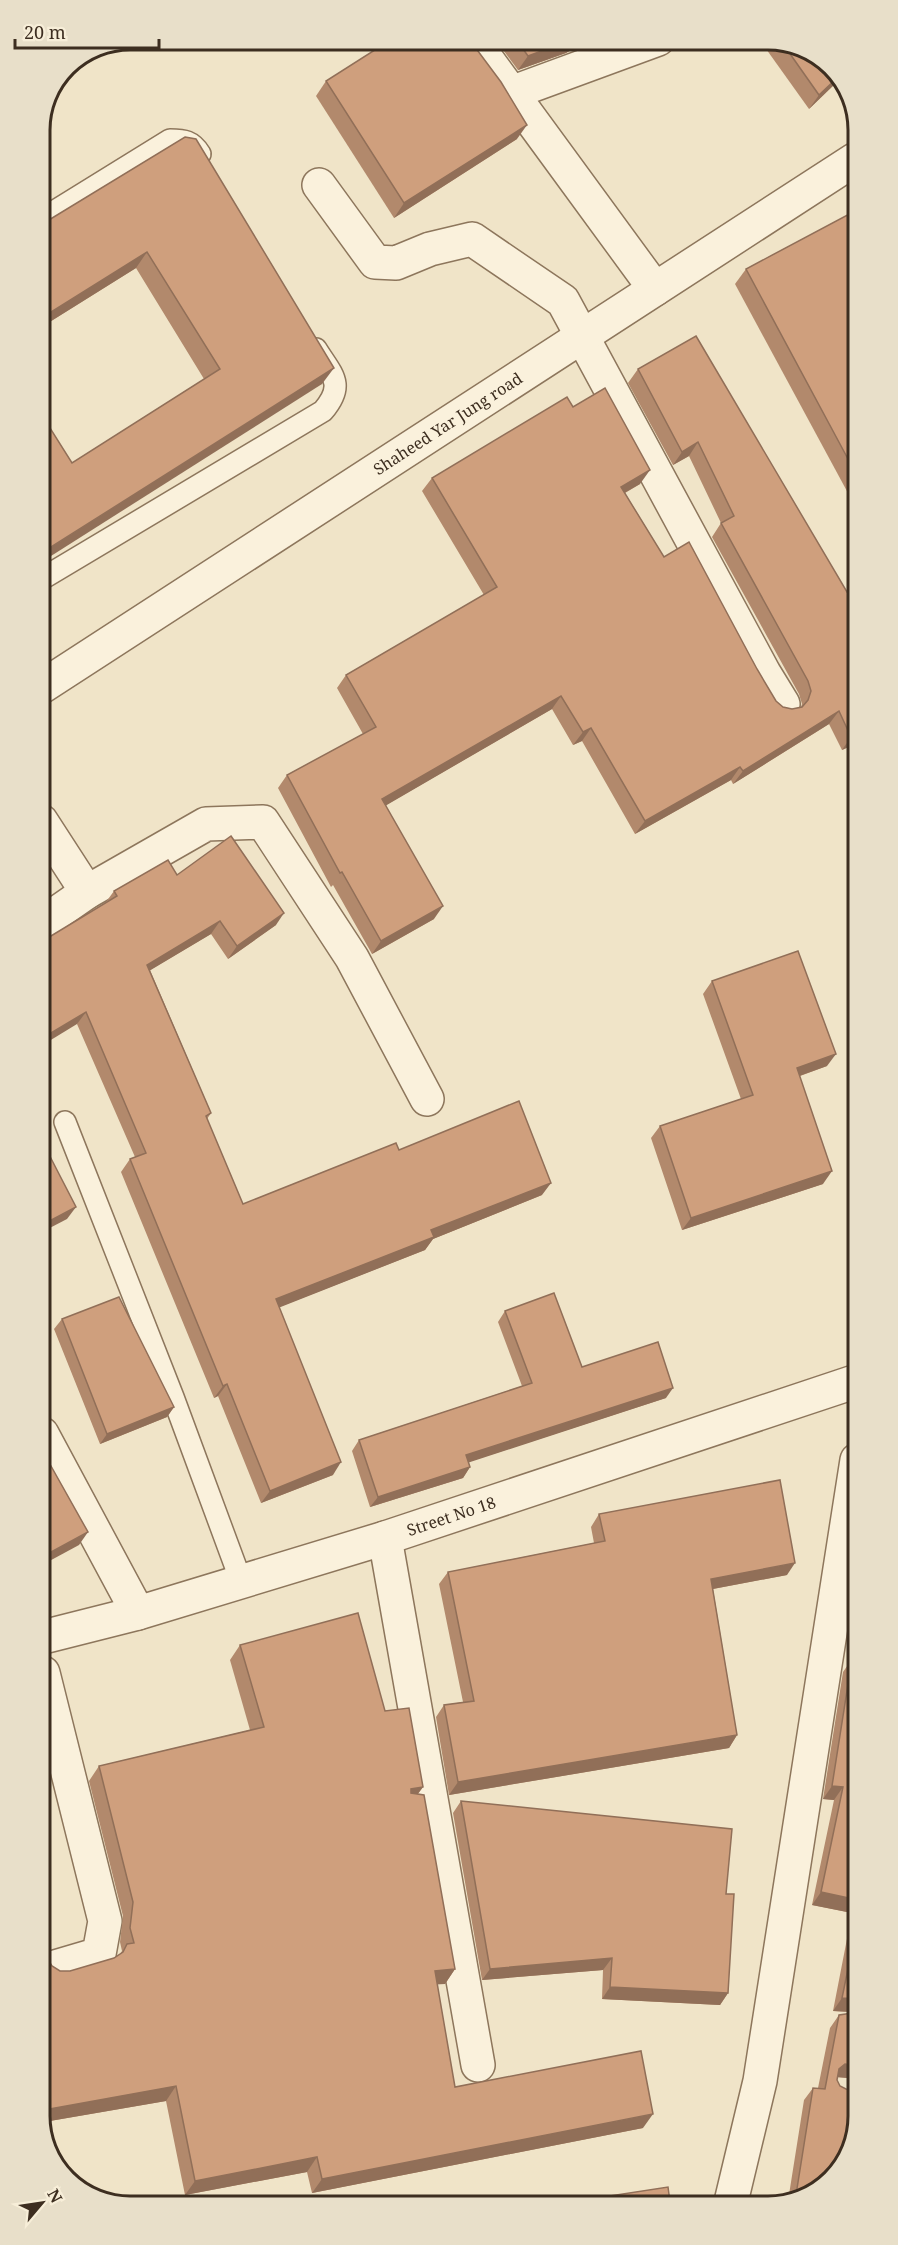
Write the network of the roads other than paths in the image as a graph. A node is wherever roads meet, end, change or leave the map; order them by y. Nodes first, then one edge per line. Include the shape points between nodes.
1 (480, 50) edge
2 (628, 50) edge
3 (511, 93) junction
4 (848, 164) edge
5 (213, 176) edge
6 (319, 185) dead end
7 (50, 214) edge
8 (656, 289) junction
9 (305, 330) edge
10 (583, 336) junction
11 (50, 574) edge
12 (50, 682) edge
13 (783, 704) edge
14 (50, 835) edge
15 (87, 892) junction
16 (50, 918) edge
17 (427, 1099) dead end
18 (65, 1122) dead end
19 (848, 1384) edge
20 (50, 1449) edge
21 (848, 1518) edge
22 (385, 1538) junction
23 (241, 1581) junction
24 (138, 1613) junction
25 (50, 1635) edge
26 (50, 1701) edge
27 (55, 1967) edge
28 (478, 2065) dead end
29 (732, 2196) edge

1 - 3 street
2 - 3 street
3 - 8 street
4 - 8 street, Shaheed Yar Jung road
5 - 7 lane via 194,145 170,140
6 - 10 street via 375,262 396,263 429,249 472,239 562,301
8 - 10 street, Shaheed Yar Jung road
9 - 11 lane via 336,382 334,398 322,411
10 - 12 street, Shaheed Yar Jung road
10 - 13 street
14 - 15 street
15 - 16 street
15 - 17 street via 207,824 263,822 352,958
18 - 23 lane
19 - 22 street, Street No 18
20 - 24 street
21 - 29 street via 760,2081
22 - 23 street, Street No 18
22 - 28 street
23 - 24 street, Street No 18
24 - 25 street, Street No 18
26 - 27 street via 105,1922 99,1954

